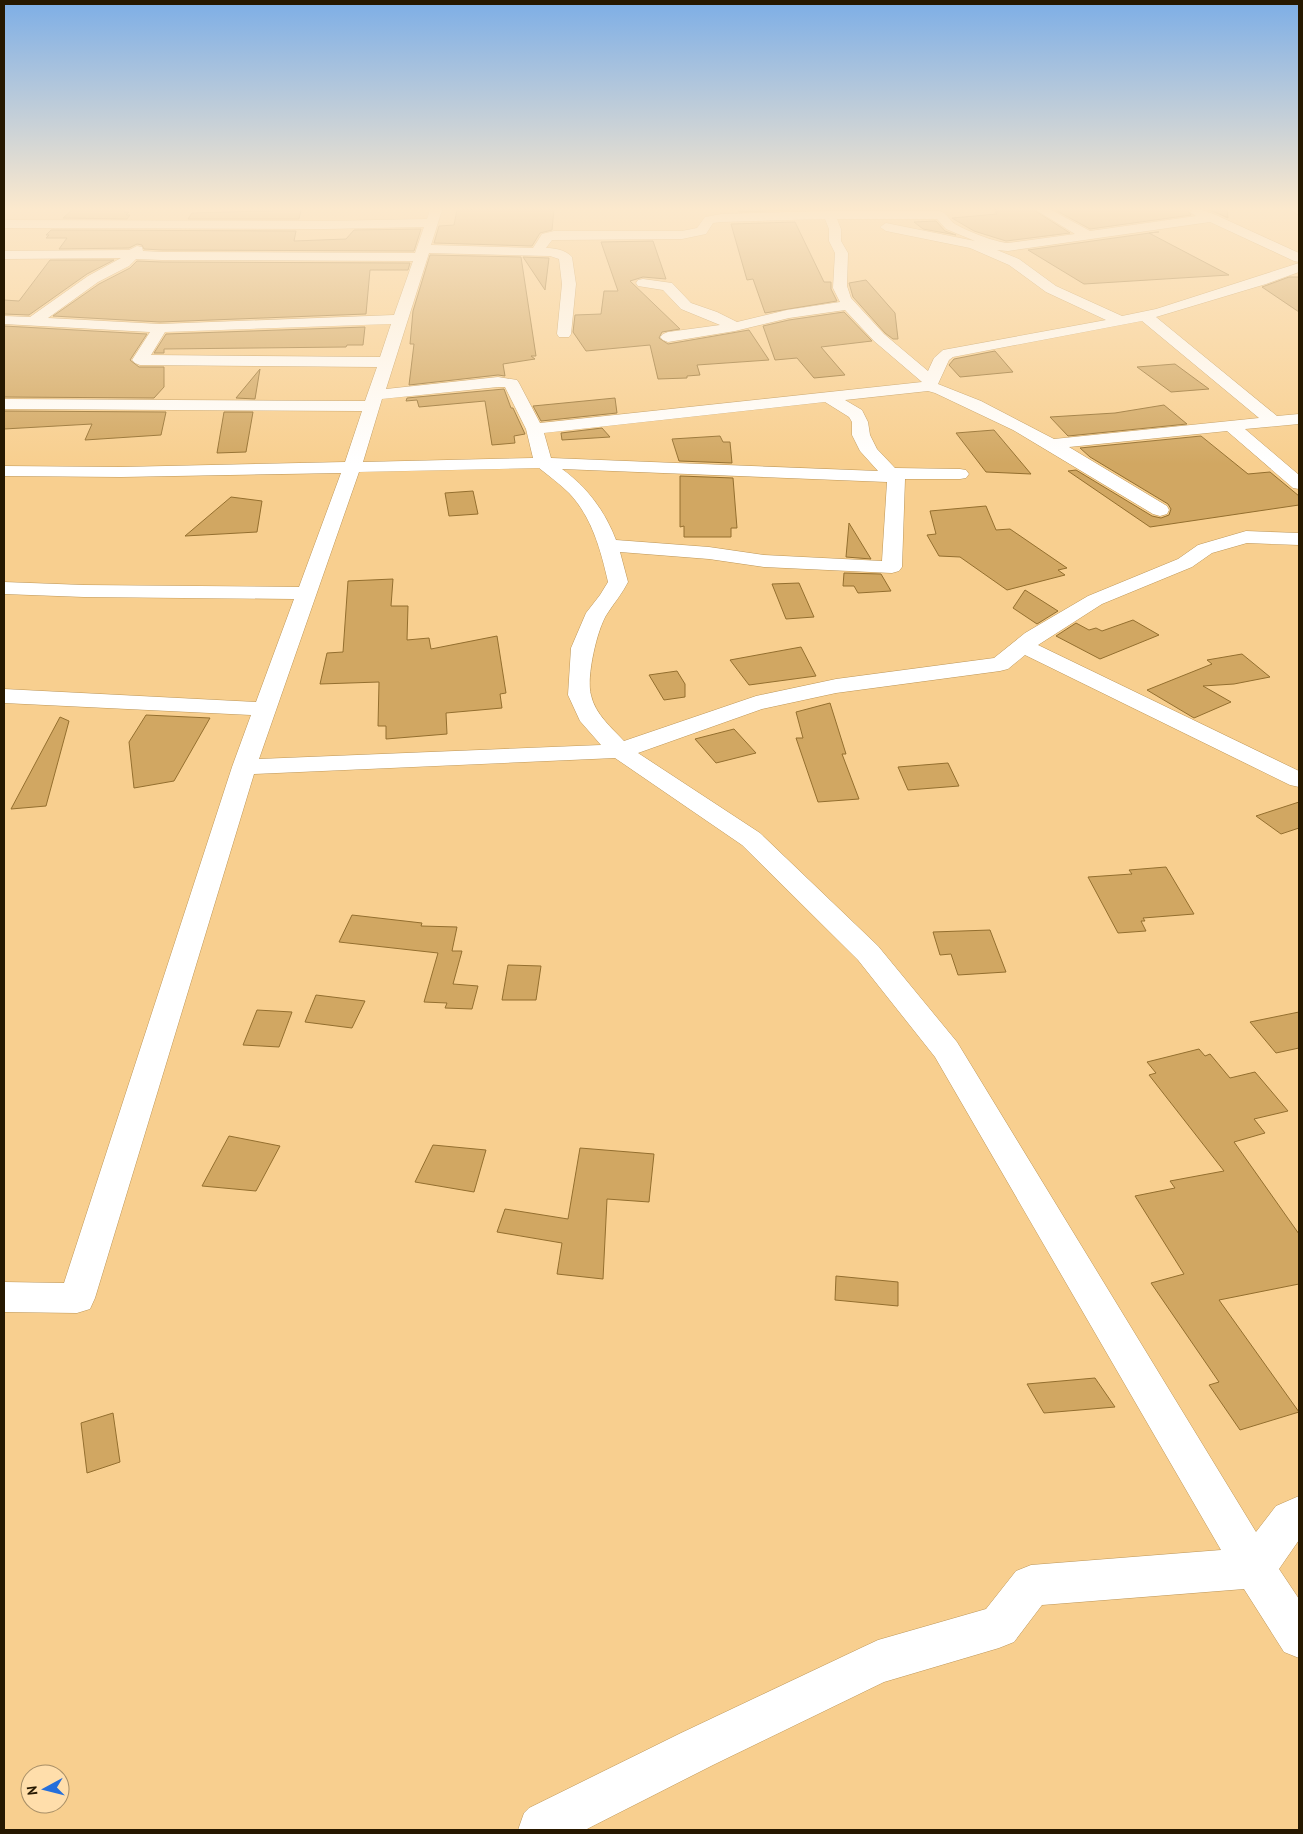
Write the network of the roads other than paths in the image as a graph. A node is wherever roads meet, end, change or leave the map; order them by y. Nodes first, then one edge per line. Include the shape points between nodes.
1 (74, 293) edge
2 (409, 293) edge
3 (568, 293) edge
4 (673, 293) edge
5 (841, 293) edge
6 (1060, 293) edge
7 (1221, 293) edge
8 (849, 305) junction
9 (1144, 315) junction
10 (401, 318) junction
11 (4, 320) edge
12 (1121, 321) junction
13 (34, 322) junction
14 (735, 327) junction
15 (160, 328) junction
16 (564, 334) dead end
17 (668, 337) dead end
18 (386, 362) junction
19 (930, 383) junction
20 (828, 397) junction
21 (374, 400) junction
22 (4, 404) edge
23 (1299, 419) edge
24 (1274, 422) junction
25 (1231, 426) junction
26 (535, 429) junction
27 (1052, 444) junction
28 (543, 462) junction
29 (352, 467) junction
30 (4, 471) edge
31 (960, 474) dead end
32 (1299, 484) edge
33 (1160, 510) dead end
34 (1299, 538) edge
35 (610, 545) junction
36 (4, 588) edge
37 (307, 593) junction
38 (1023, 646) junction
39 (4, 696) edge
40 (265, 709) junction
41 (620, 751) junction
42 (244, 767) junction
43 (1299, 780) edge
44 (4, 1297) edge
45 (1299, 1515) edge
46 (1254, 1568) junction
47 (1299, 1638) edge
48 (541, 1830) edge

1 - 13 street
2 - 10 street
3 - 16 street
4 - 14 street via 686,306
5 - 8 street
6 - 12 street
7 - 9 street
8 - 14 street via 787,314
8 - 19 street via 890,348
9 - 12 street
9 - 24 street
10 - 15 street
10 - 18 street
11 - 13 street
12 - 19 street via 948,353 942,358
13 - 15 street
14 - 17 street
15 - 18 street via 140,360
18 - 21 street
19 - 20 street
19 - 27 street
20 - 26 street
20 - 31 street via 856,414 869,451 890,473
21 - 22 street via 293,408
21 - 26 street via 498,382 511,383
21 - 29 street
23 - 24 street
24 - 25 street
25 - 27 street
25 - 32 street
26 - 28 street
27 - 33 street
28 - 29 street
28 - 35 street via 579,492
28 - 35 street via 896,477 892,567 764,561
29 - 30 street
29 - 37 street
34 - 38 street via 1246,537 1205,549 1185,563 1095,600
35 - 41 street via 618,582 596,613 582,648 579,695 592,720
36 - 37 street
37 - 40 street
38 - 41 street via 1000,664 836,686 756,703
38 - 43 street
39 - 40 street
40 - 42 street
41 - 42 street
41 - 46 street via 751,839 868,953 946,1050
42 - 44 street via 77,1298
45 - 46 street via 1290,1520
46 - 47 street
46 - 48 street via 1031,1585 998,1626 878,1662 697,1749

